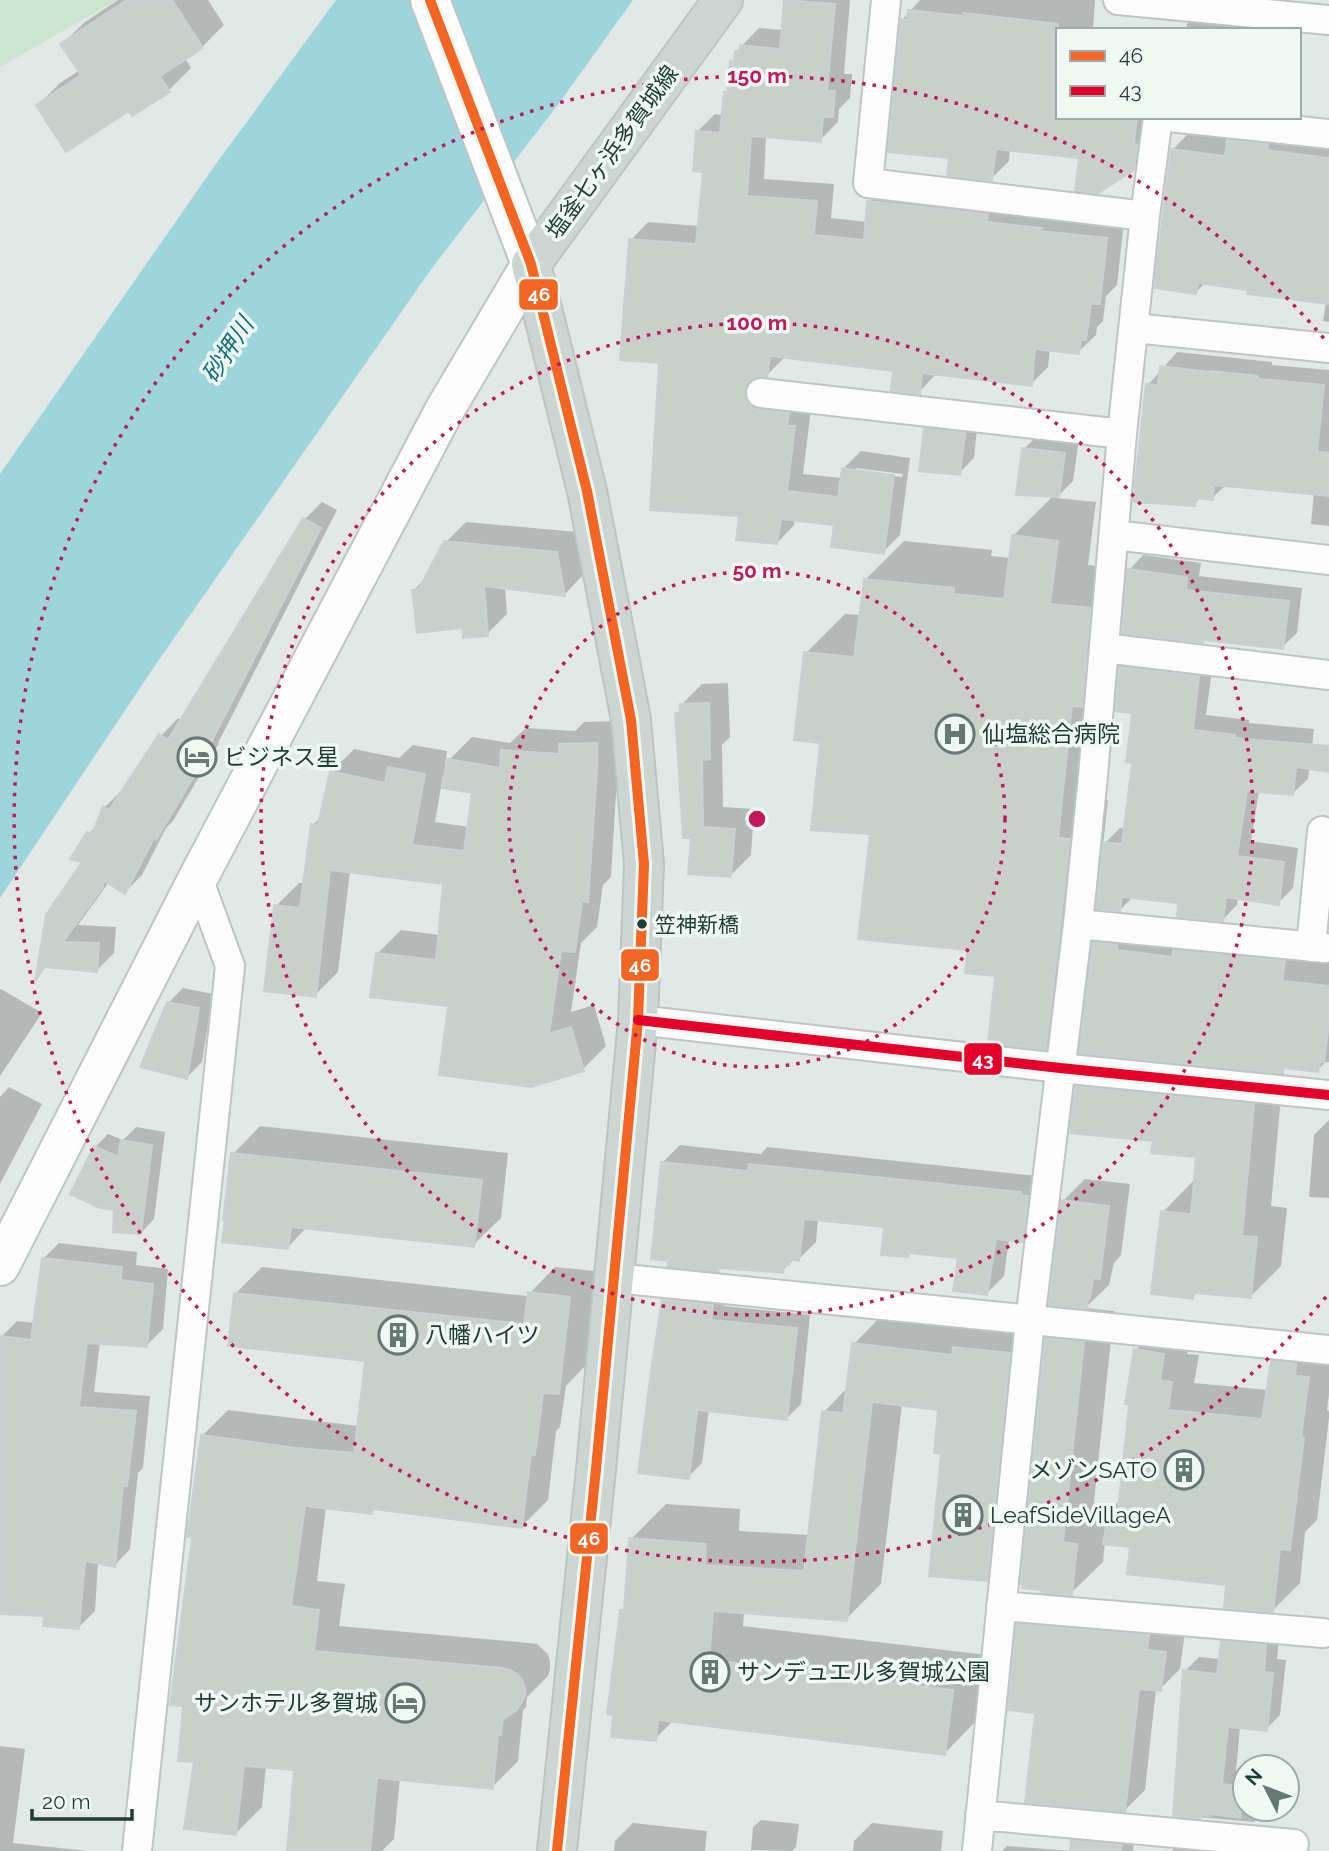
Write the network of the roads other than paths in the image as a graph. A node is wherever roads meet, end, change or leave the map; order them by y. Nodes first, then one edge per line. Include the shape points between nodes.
1 (430, 0) edge
2 (723, 0) edge
3 (886, 0) edge
4 (1118, 0) edge
5 (1167, 11) edge
6 (1329, 20) edge
7 (1158, 119) edge
8 (1188, 119) edge
9 (1329, 134) edge
10 (1145, 216) junction
11 (531, 264) junction
12 (1134, 328) junction
13 (1329, 348) edge
14 (761, 393) dead end
15 (1122, 434) junction
16 (1114, 535) junction
17 (1329, 560) edge
18 (1104, 648) junction
19 (1329, 675) edge
20 (1322, 831) dead end
21 (198, 878) junction
22 (1078, 924) junction
23 (638, 1020) junction
24 (1060, 1068) junction
25 (1329, 1095) edge
26 (0, 1266) edge
27 (615, 1278) junction
28 (1030, 1321) junction
29 (1329, 1350) edge
30 (1001, 1606) junction
31 (1323, 1633) dead end
32 (981, 1815) junction
33 (1294, 1844) dead end
34 (137, 1851) edge
35 (557, 1851) edge
36 (978, 1851) edge

1 - 11 street
2 - 11 main road, 塩釜七ヶ浜多賀城線
3 - 10 street via 868,183
4 - 5 street
5 - 6 street
7 - 10 street
8 - 9 street
10 - 12 street
11 - 21 street via 444,411
11 - 23 main road via 587,491 631,720 644,864
12 - 13 street
12 - 15 street
14 - 15 street
15 - 16 street
16 - 17 street
16 - 18 street
18 - 19 street
18 - 22 street
20 - 22 street via 1318,947
21 - 26 street
21 - 34 street via 230,966
22 - 24 street
23 - 24 street
23 - 27 main road
24 - 25 street
24 - 28 street
27 - 28 street
27 - 35 main road
28 - 29 street
28 - 30 street
30 - 31 street
30 - 32 street
32 - 33 street
32 - 36 street

